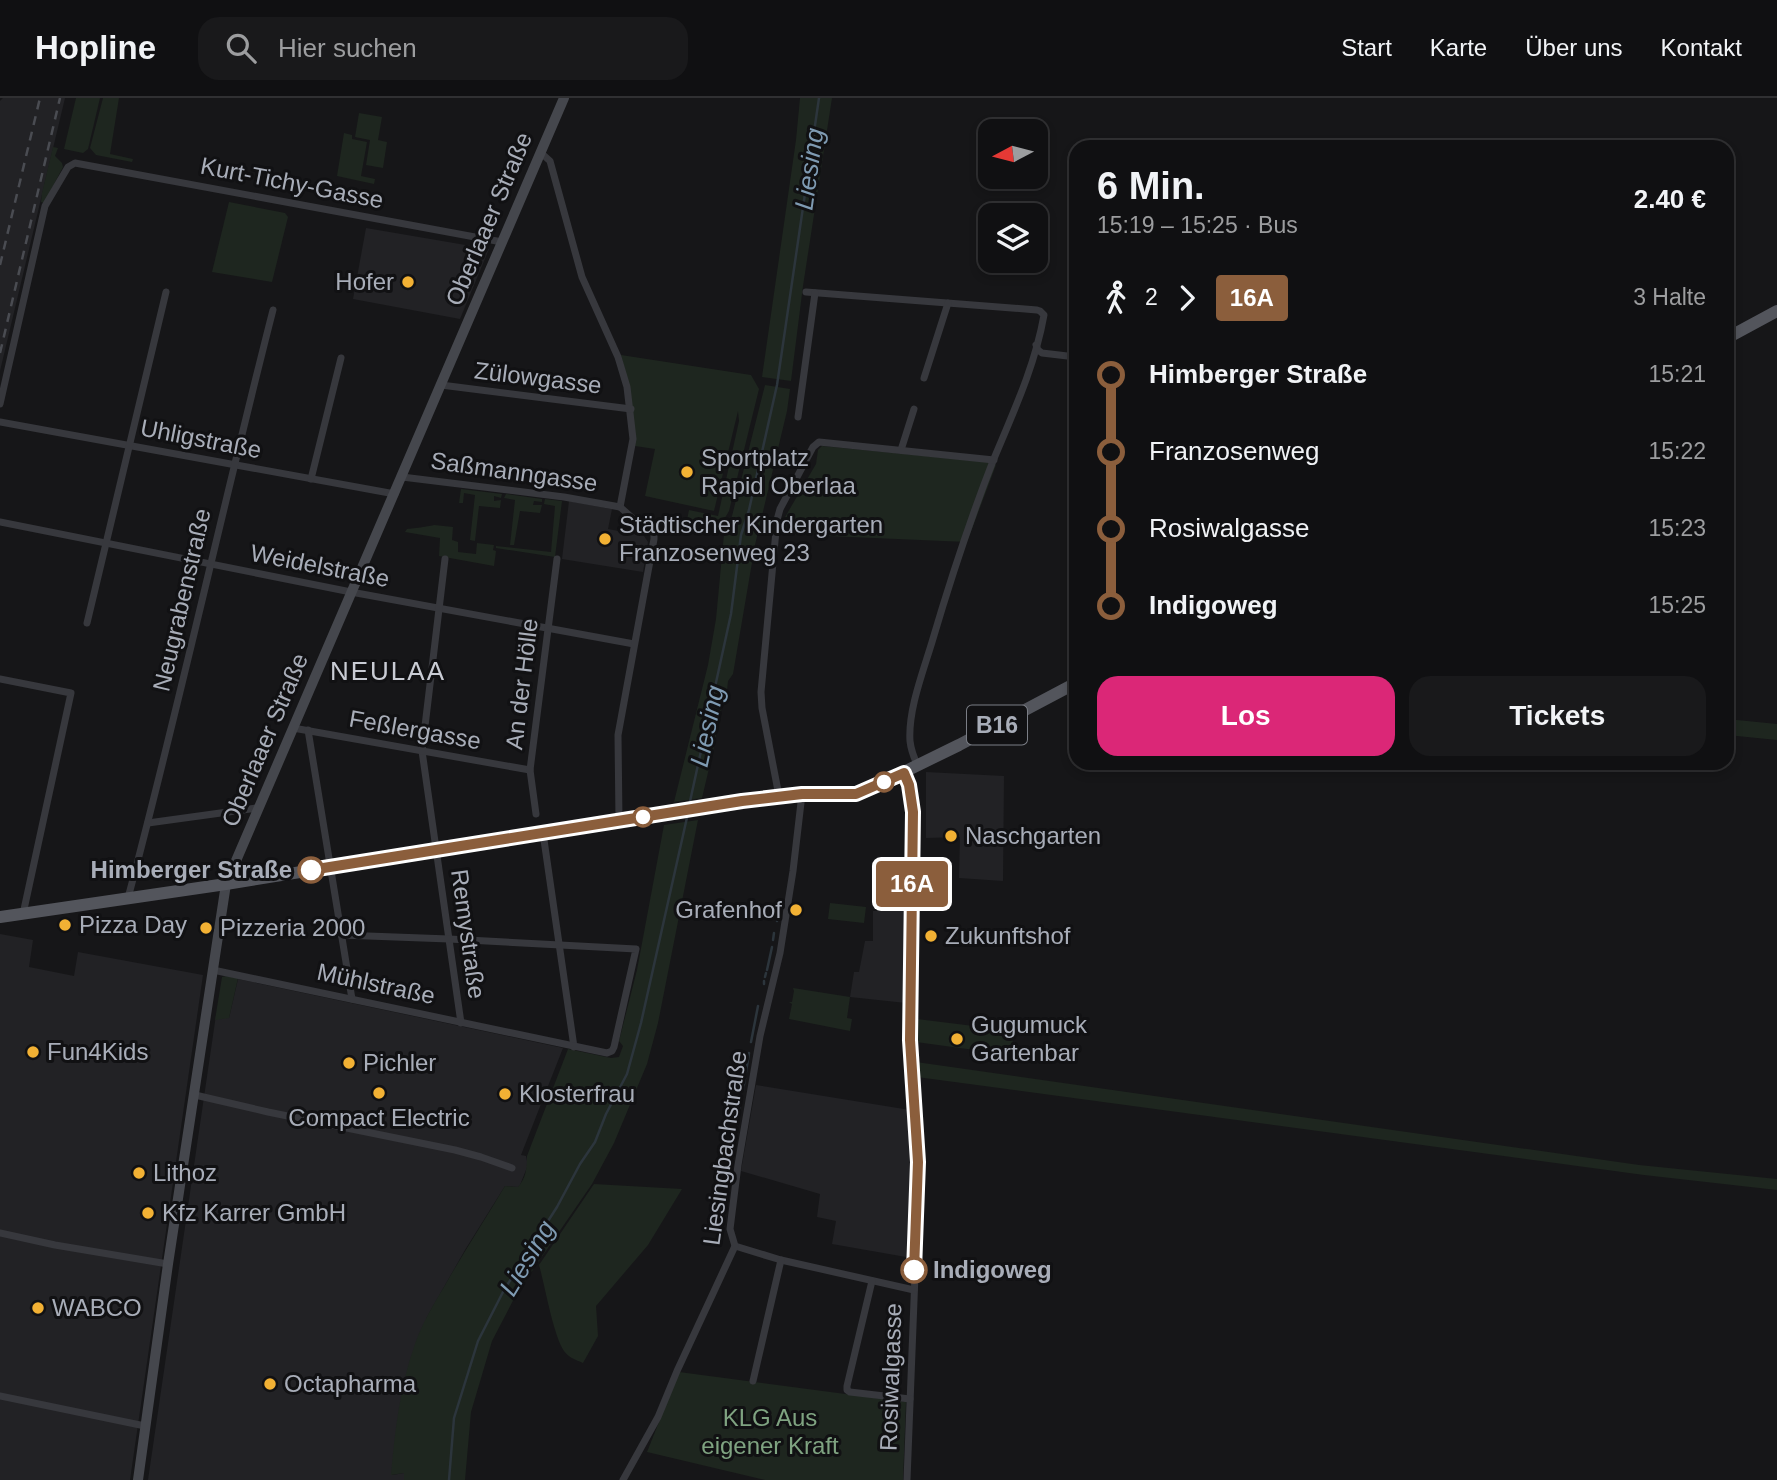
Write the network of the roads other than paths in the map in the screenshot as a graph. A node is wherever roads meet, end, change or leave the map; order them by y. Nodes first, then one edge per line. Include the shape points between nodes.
1 (564, 98) edge
2 (540, 152) junction
3 (502, 242) junction
4 (166, 292) dead end
5 (948, 303) junction
6 (273, 310) dead end
7 (1777, 311) edge
8 (1734, 334) edge
9 (1036, 344) junction
10 (1069, 357) edge
11 (341, 358) dead end
12 (924, 378) dead end
13 (441, 385) junction
14 (0, 404) edge
15 (631, 410) junction
16 (914, 410) dead end
17 (797, 417) dead end
18 (0, 422) edge
19 (130, 446) junction
20 (901, 450) junction
21 (994, 460) junction
22 (233, 465) junction
23 (402, 477) junction
24 (311, 479) junction
25 (395, 494) junction
26 (620, 506) junction
27 (0, 522) edge
28 (106, 544) junction
29 (557, 558) dead end
30 (445, 559) dead end
31 (210, 564) junction
32 (351, 592) junction
33 (439, 608) junction
34 (87, 623) dead end
35 (548, 628) junction
36 (634, 644) junction
37 (0, 679) edge
38 (1069, 687) edge
39 (293, 728) junction
40 (308, 730) junction
41 (422, 751) junction
42 (918, 766) junction
43 (530, 770) junction
44 (904, 773) junction
45 (779, 796) junction
46 (802, 798) junction
47 (257, 808) junction
48 (536, 814) dead end
49 (619, 820) junction
50 (148, 823) junction
51 (543, 833) junction
52 (436, 849) junction
53 (330, 867) junction
54 (226, 884) junction
55 (128, 898) junction
56 (23, 914) junction
57 (0, 917) edge
58 (341, 935) junction
59 (449, 939) junction
60 (559, 945) junction
61 (213, 970) junction
62 (352, 999) junction
63 (461, 1023) junction
64 (574, 1046) junction
65 (195, 1095) junction
66 (512, 1168) dead end
67 (0, 1233) edge
68 (735, 1246) junction
69 (781, 1260) junction
70 (168, 1265) junction
71 (872, 1281) junction
72 (914, 1290) junction
73 (753, 1381) dead end
74 (0, 1396) edge
75 (910, 1399) junction
76 (145, 1426) junction
77 (138, 1480) edge
78 (623, 1480) edge
79 (907, 1480) edge

1 - 2 main road, Oberlaaer Straße
2 - 3 main road, Oberlaaer Straße
2 - 15 street via 550,161 582,277 618,357
3 - 13 main road, Oberlaaer Straße
3 - 14 street, Kurt-Tichy-Gasse via 75,163 68,167 46,206
4 - 19 street
5 - 9 street via 1040,311 1044,315
5 - 12 street
5 - 17 street via 811,292
6 - 22 street, Neugrabenstraße
7 - 8 main road
9 - 10 street via 1042,353
9 - 21 street via 1022,393
11 - 24 street
13 - 15 street, Zülowgasse
13 - 23 main road, Oberlaaer Straße
15 - 26 street via 633,439
16 - 20 street
18 - 19 street, Uhligstraße
19 - 22 street, Uhligstraße
19 - 28 street
20 - 21 street
20 - 45 street via 819,442 780,509 761,692
21 - 42 street via 946,593 914,709 910,740
22 - 24 street, Uhligstraße
22 - 31 street, Neugrabenstraße
23 - 25 main road, Oberlaaer Straße
23 - 26 street, Saßmanngasse
24 - 25 street, Uhligstraße
25 - 32 main road, Oberlaaer Straße
26 - 36 street via 654,531
27 - 28 street, Weidelstraße
28 - 31 street, Weidelstraße
28 - 34 street
29 - 35 street, An der Hölle
30 - 33 street, Remystraße
31 - 32 street, Weidelstraße
31 - 50 street, Neugrabenstraße
32 - 33 street, Weidelstraße
32 - 39 main road, Oberlaaer Straße
33 - 35 street, Weidelstraße
33 - 41 street, Remystraße
35 - 36 street, Weidelstraße
35 - 43 street, An der Hölle
36 - 49 street via 618,735
37 - 56 street via 71,693
38 - 42 main road, B16
39 - 40 street, Feßlergasse
39 - 47 main road, Oberlaaer Straße
40 - 41 street, Feßlergasse
40 - 53 street
41 - 43 street, Feßlergasse
41 - 52 street, Remystraße
42 - 44 main road, B16
43 - 48 street, An der Hölle
44 - 46 main road, B16 via 856,794
44 - 72 street, Rosiwalgasse via 913,812 910,1040 918,1186
45 - 46 main road, B16
45 - 49 main road, B16
46 - 68 street, Liesingbachstraße via 780,953 740,1152 730,1229
47 - 50 street
47 - 54 main road, Oberlaaer Straße
49 - 51 main road, B16
50 - 55 street, Neugrabenstraße
51 - 52 main road, B16
51 - 60 street
52 - 53 main road, B16
52 - 59 street, Remystraße
53 - 54 main road, B16
53 - 58 street
54 - 55 main road, B16
54 - 61 main road, Oberlaaer Straße
55 - 56 main road, B16
56 - 57 main road, B16
58 - 59 street
58 - 62 street
59 - 60 street
59 - 63 street, Remystraße
60 - 64 street
60 - 64 street, Mühlstraße via 636,949 612,1051
61 - 62 street, Mühlstraße
61 - 65 main road, Oberlaaer Straße
62 - 63 street, Mühlstraße
63 - 64 street, Mühlstraße
65 - 66 street via 455,1150
65 - 70 main road, Oberlaaer Straße
67 - 70 street
68 - 69 street
68 - 78 street, Liesingbachstraße via 658,1418
69 - 71 street
69 - 73 street
70 - 76 main road, Oberlaaer Straße
71 - 72 street
71 - 75 street via 847,1390
72 - 75 street, Rosiwalgasse
74 - 76 street
75 - 79 street, Rosiwalgasse
76 - 77 main road, Oberlaaer Straße

